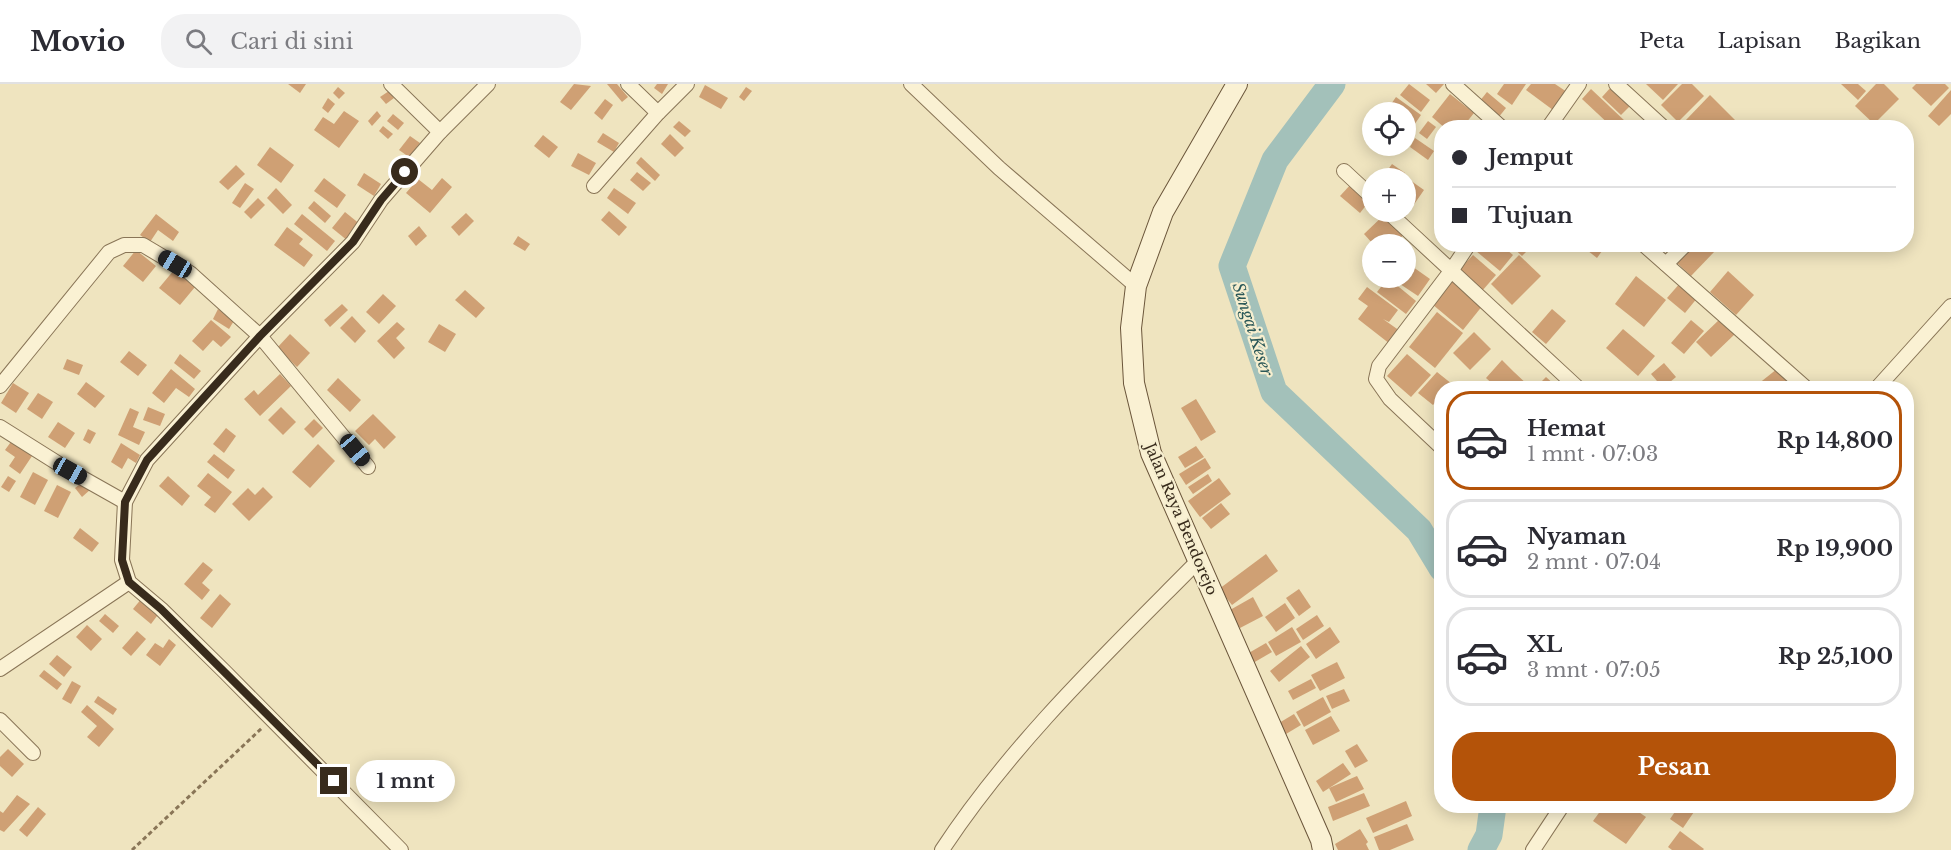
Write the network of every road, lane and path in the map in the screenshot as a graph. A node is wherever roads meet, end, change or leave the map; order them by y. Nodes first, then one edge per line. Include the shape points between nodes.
1 (391, 84) edge
2 (488, 84) edge
3 (628, 84) edge
4 (687, 84) edge
5 (911, 84) edge
6 (1237, 84) edge
7 (1454, 84) edge
8 (1579, 84) edge
9 (1616, 84) edge
10 (658, 113) junction
11 (1493, 120) edge
12 (1554, 120) edge
13 (1655, 120) edge
14 (440, 132) junction
15 (1344, 171) dead end
16 (594, 186) dead end
17 (1362, 188) edge
18 (1399, 222) edge
19 (1464, 252) edge
20 (1652, 252) edge
21 (1678, 252) edge
22 (1666, 264) junction
23 (1451, 271) junction
24 (1136, 285) junction
25 (1949, 313) edge
26 (260, 336) junction
27 (1570, 381) edge
28 (1798, 381) edge
29 (1884, 381) edge
30 (0, 386) edge
31 (0, 427) edge
32 (1434, 440) edge
33 (368, 466) dead end
34 (125, 502) junction
35 (1198, 561) junction
36 (129, 582) junction
37 (0, 669) edge
38 (272, 718) junction
39 (0, 720) edge
40 (33, 753) dead end
41 (1557, 813) edge
42 (132, 850) edge
43 (401, 850) edge
44 (942, 850) edge
45 (1323, 850) edge
46 (1533, 850) edge

1 - 14 street
2 - 14 street
3 - 10 street
4 - 10 street
5 - 24 street via 999,168
6 - 24 main road, Jalan Raya Bendorejo via 1163,212
7 - 11 street
8 - 12 street
9 - 13 street
10 - 16 street
14 - 26 street via 381,200 353,242
15 - 17 street
18 - 23 street
19 - 23 street
20 - 22 street
21 - 22 street
22 - 28 street
23 - 27 street
23 - 32 street via 1379,366 1376,379 1390,399
24 - 35 main road, Jalan Raya Bendorejo via 1131,328 1134,383 1151,453
25 - 29 street
26 - 30 street via 190,273 143,245 124,245 109,252
26 - 33 street
26 - 34 street via 147,460
31 - 34 street
34 - 36 street via 122,560
35 - 44 street via 1057,704
35 - 45 main road, Jalan Raya Bendorejo
36 - 37 street
36 - 38 street
38 - 42 path
38 - 43 street
39 - 40 street
41 - 46 street

